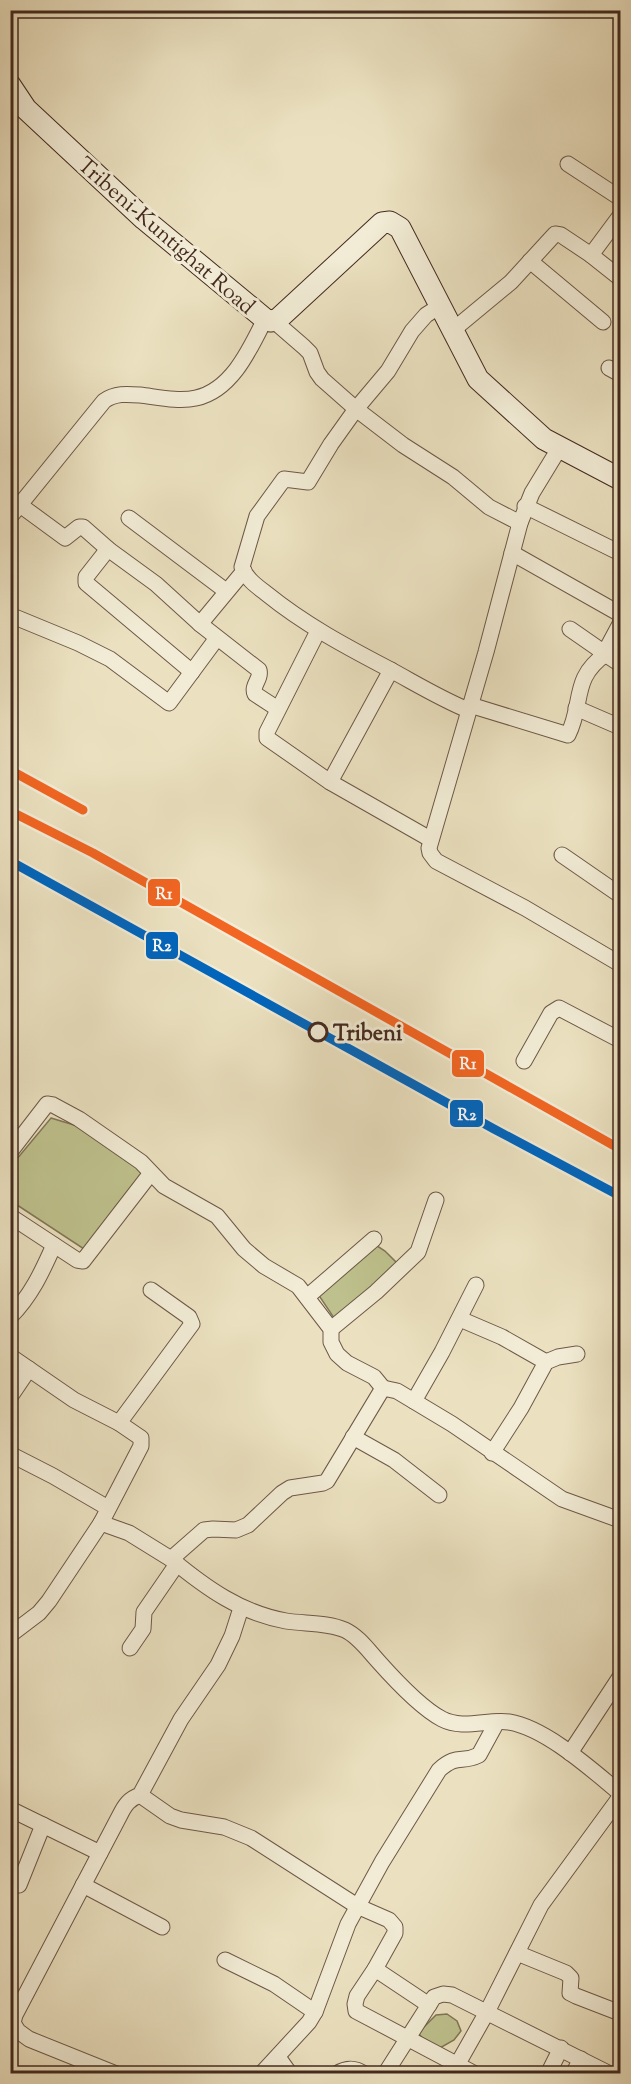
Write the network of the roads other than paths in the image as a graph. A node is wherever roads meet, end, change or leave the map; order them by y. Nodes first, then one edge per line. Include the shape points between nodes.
1 (10, 85) edge
2 (568, 165) dead end
3 (621, 198) edge
4 (621, 216) edge
5 (591, 255) junction
6 (530, 261) junction
7 (621, 278) edge
8 (440, 306) junction
9 (270, 320) junction
10 (603, 322) dead end
11 (453, 330) junction
12 (356, 409) junction
13 (560, 447) junction
14 (621, 479) edge
15 (525, 506) junction
16 (15, 511) edge
17 (129, 518) dead end
18 (520, 523) junction
19 (108, 549) junction
20 (512, 553) junction
21 (621, 553) edge
22 (244, 571) junction
23 (226, 591) junction
24 (621, 614) edge
25 (10, 615) edge
26 (200, 624) junction
27 (621, 624) edge
28 (570, 629) dead end
29 (318, 631) junction
30 (217, 638) junction
31 (606, 654) junction
32 (621, 664) edge
33 (391, 670) junction
34 (192, 672) junction
35 (469, 708) junction
36 (576, 708) junction
37 (278, 709) junction
38 (621, 727) edge
39 (330, 782) junction
40 (430, 839) junction
41 (562, 855) dead end
42 (621, 895) edge
43 (621, 964) edge
44 (621, 1040) edge
45 (524, 1061) dead end
46 (10, 1152) edge
47 (151, 1173) junction
48 (436, 1200) dead end
49 (10, 1216) edge
50 (374, 1239) dead end
51 (54, 1245) junction
52 (476, 1285) dead end
53 (151, 1290) dead end
54 (307, 1297) junction
55 (10, 1317) edge
56 (460, 1319) junction
57 (331, 1329) junction
58 (577, 1354) dead end
59 (10, 1356) edge
60 (546, 1362) junction
61 (29, 1369) junction
62 (383, 1388) junction
63 (10, 1397) edge
64 (414, 1401) junction
65 (119, 1424) junction
66 (353, 1437) junction
67 (492, 1453) junction
68 (10, 1454) edge
69 (439, 1496) dead end
70 (108, 1509) junction
71 (621, 1520) edge
72 (101, 1523) junction
73 (174, 1562) junction
74 (241, 1608) junction
75 (10, 1635) edge
76 (130, 1648) dead end
77 (621, 1677) edge
78 (497, 1722) junction
79 (570, 1753) junction
80 (140, 1795) junction
81 (621, 1795) edge
82 (10, 1809) edge
83 (43, 1825) junction
84 (100, 1853) junction
85 (83, 1884) junction
86 (19, 1885) dead end
87 (357, 1906) junction
88 (162, 1927) dead end
89 (517, 1953) junction
90 (225, 1960) dead end
91 (375, 1969) junction
92 (429, 2005) junction
93 (315, 2012) junction
94 (487, 2012) junction
95 (621, 2013) edge
96 (12, 2023) edge
97 (408, 2038) junction
98 (561, 2048) junction
99 (278, 2057) junction
100 (581, 2059) junction
101 (454, 2069) edge
102 (116, 2073) edge
103 (261, 2073) edge
104 (290, 2073) edge
105 (336, 2073) edge
106 (364, 2073) edge
107 (385, 2073) edge
108 (474, 2073) edge
109 (548, 2073) edge
110 (573, 2073) edge
111 (610, 2073) edge

1 - 9 main road, Tribeni-Kuntighat Road via 26,109 136,211
2 - 3 street
4 - 5 street
5 - 6 street via 555,234
5 - 7 street
6 - 10 street
6 - 11 street via 498,294
8 - 9 main road, Tribeni-Kuntighat Road via 400,228 390,222 382,223 277,320
8 - 11 main road, Tribeni-Kuntighat Road
8 - 12 street via 412,331 388,370
9 - 12 street via 304,347 322,379
9 - 16 street via 231,376 214,390 196,398 127,394 109,397
11 - 13 main road, Tribeni-Kuntighat Road via 478,379 544,439
12 - 18 street via 489,507
12 - 22 street via 308,482 284,479 259,511 242,564
13 - 14 main road, Tribeni-Kuntighat Road
13 - 15 street
15 - 18 street
15 - 21 street
16 - 19 street via 68,538 81,526
17 - 23 street
18 - 20 street
19 - 26 street via 156,584
19 - 34 street via 86,577 86,583
20 - 24 street
20 - 35 street
22 - 23 street
22 - 29 street via 289,612
23 - 26 street
25 - 34 street via 110,659 169,703
26 - 30 street
27 - 31 street
28 - 31 street
29 - 33 street
29 - 37 street
30 - 34 street
30 - 37 street via 259,670 255,694
31 - 32 street
31 - 36 street via 587,671
33 - 35 street via 437,697
33 - 39 street
35 - 36 street via 566,735 570,733
35 - 40 street
36 - 38 street
37 - 39 street via 267,738
39 - 40 street
40 - 43 street via 430,853 436,861
41 - 42 street
44 - 45 street via 559,1008 551,1013
46 - 47 street via 50,1104 80,1119
47 - 51 street via 83,1261
47 - 54 street via 164,1186 217,1216 244,1249 264,1266 294,1282
48 - 57 street via 422,1245 413,1259
49 - 51 street
50 - 54 street
51 - 55 street via 35,1286
52 - 56 street
53 - 65 street via 189,1317 192,1324
54 - 57 street
56 - 60 street
56 - 64 street
57 - 62 street via 331,1342 342,1360 374,1377
58 - 60 street
59 - 61 street
60 - 67 street
61 - 63 street
61 - 65 street
62 - 64 street
62 - 66 street
64 - 67 street
65 - 70 street via 138,1434 142,1441
66 - 69 street via 394,1460
66 - 73 street via 323,1484 290,1488 248,1526 204,1530
67 - 71 street via 562,1499
68 - 70 street
70 - 72 street
72 - 73 street via 129,1533
72 - 75 street via 49,1601
73 - 74 street via 205,1587
73 - 76 street via 144,1612 143,1629
74 - 78 street via 270,1618 345,1630 434,1714 461,1725
74 - 80 street via 218,1665 181,1719
77 - 79 street
78 - 79 street via 520,1725
78 - 87 street via 479,1755 449,1761 439,1770
79 - 81 street
80 - 84 street via 126,1803
80 - 87 street via 181,1820 224,1827 251,1838
81 - 89 street via 549,1894
82 - 83 street
83 - 84 street
83 - 86 street
84 - 85 street
85 - 88 street
85 - 96 street
87 - 91 street via 389,1920 395,1927 392,1941
87 - 93 street
89 - 94 street
89 - 95 street via 566,1973 571,1978 570,1993
90 - 93 street via 274,1984
91 - 92 street
91 - 97 street via 357,1996 356,2011
92 - 94 street via 434,1997 452,1995
92 - 97 street
93 - 99 street
94 - 98 street
94 - 101 street
96 - 102 street via 29,2038
97 - 101 street
97 - 107 street
98 - 100 street
98 - 109 street
99 - 103 street
99 - 104 street
100 - 110 street
100 - 111 street
101 - 108 street
105 - 106 street via 348,2068

